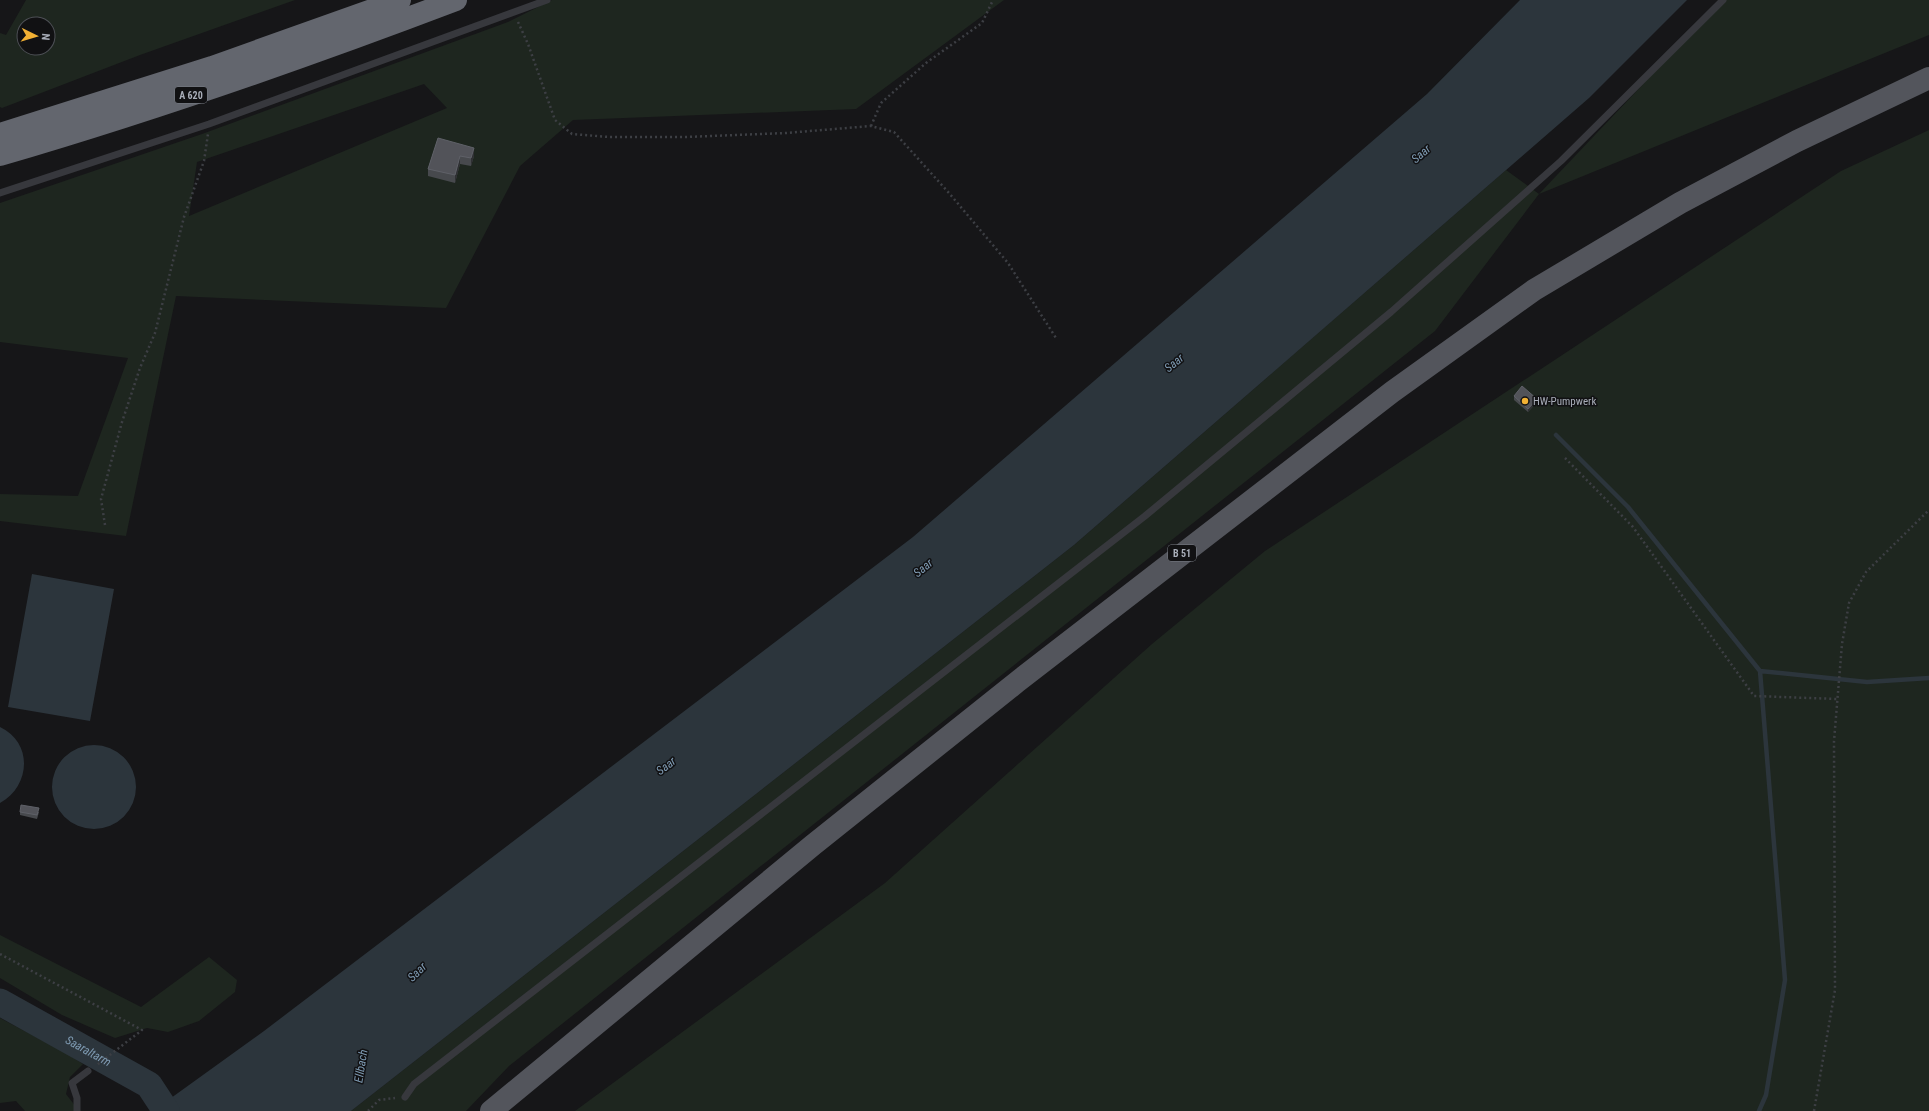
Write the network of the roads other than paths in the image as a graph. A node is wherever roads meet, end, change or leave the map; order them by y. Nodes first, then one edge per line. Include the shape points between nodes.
1 (400, 0) edge
2 (456, 0) edge
3 (548, 0) edge
4 (1723, 0) edge
5 (1929, 78) edge
6 (0, 134) edge
7 (0, 154) edge
8 (0, 193) edge
9 (88, 1071) road end
10 (405, 1097) road end
11 (77, 1111) edge
12 (491, 1111) edge

1 - 6 highway, A 620 via 168,82
2 - 7 highway, A 620 via 306,56 155,108
3 - 8 lane via 209,124
4 - 10 lane via 1561,161 1330,363 1145,516 414,1084
5 - 12 main road, B 51 via 1797,141 1680,203 1534,290 1392,392 1017,682 813,845
9 - 11 lane via 72,1083 77,1098

